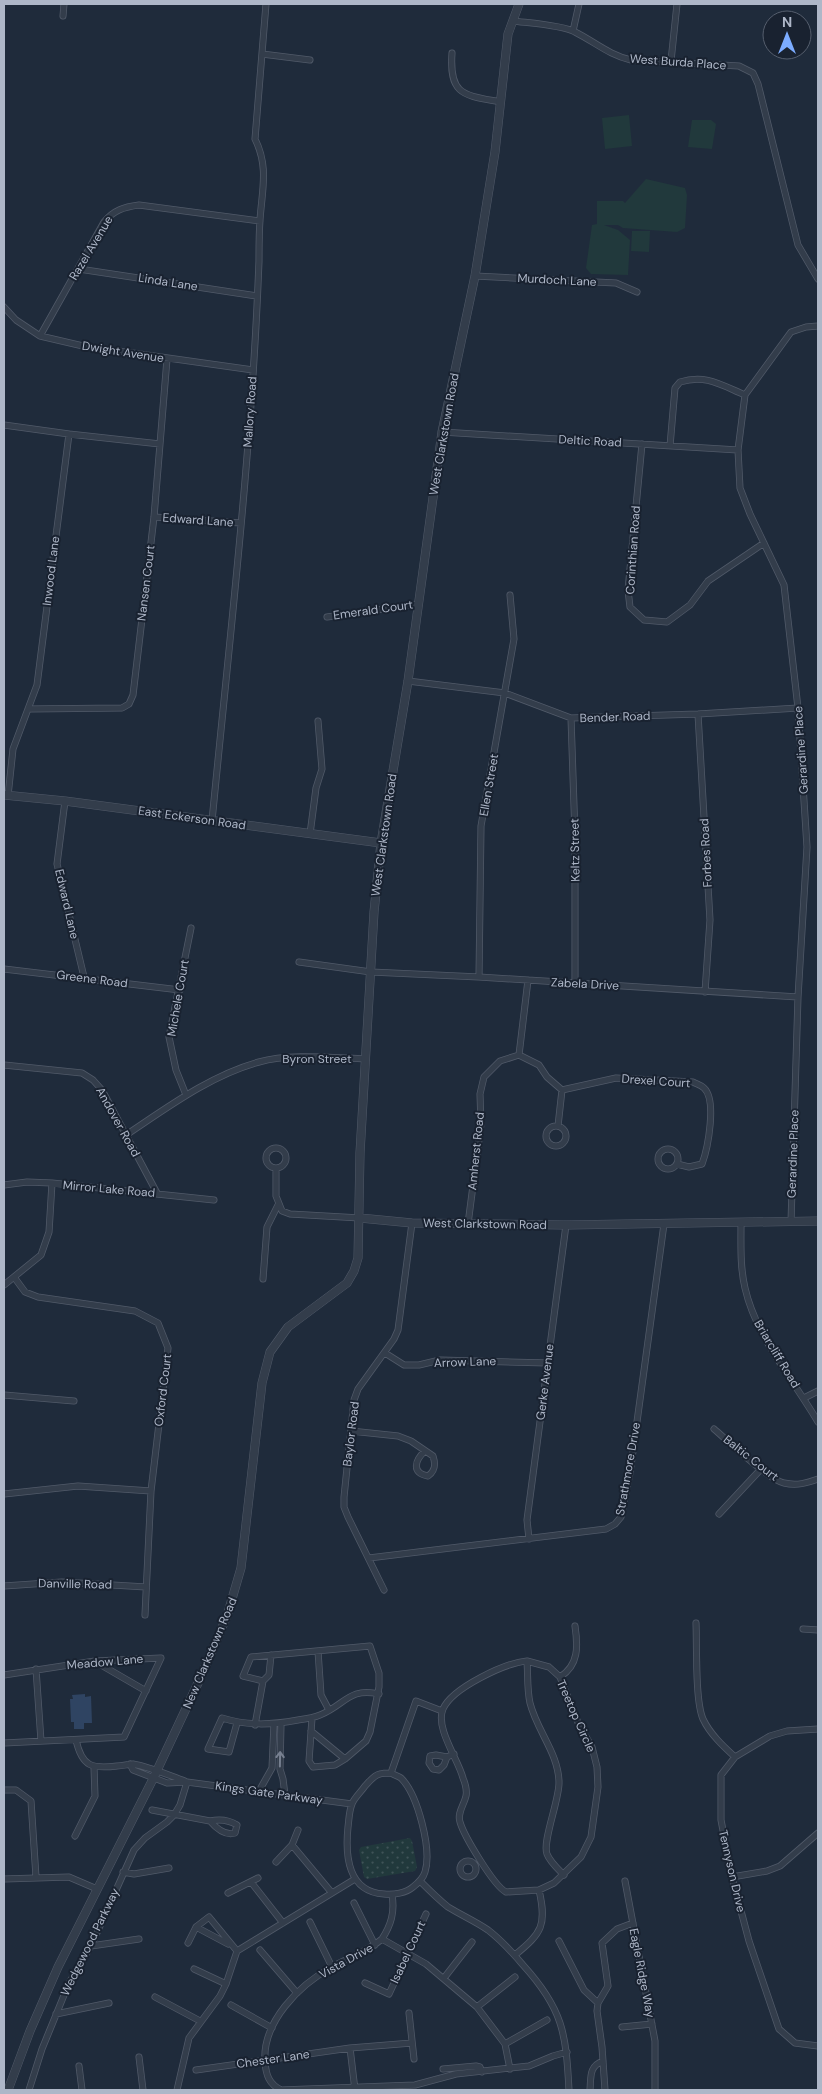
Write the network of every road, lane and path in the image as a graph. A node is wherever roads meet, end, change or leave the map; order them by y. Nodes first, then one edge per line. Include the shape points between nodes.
1 (64, 4) edge
2 (266, 4) edge
3 (519, 4) edge
4 (579, 4) edge
5 (677, 4) edge
6 (63, 16) dead end
7 (513, 20) junction
8 (573, 31) junction
9 (452, 53) dead end
10 (262, 54) junction
11 (310, 60) dead end
12 (671, 61) junction
13 (500, 102) junction
14 (260, 221) junction
15 (79, 269) junction
16 (475, 276) junction
17 (818, 279) edge
18 (637, 292) dead end
19 (258, 296) junction
20 (4, 307) edge
21 (818, 326) edge
22 (40, 336) junction
23 (167, 359) junction
24 (253, 370) junction
25 (745, 395) junction
26 (4, 425) edge
27 (442, 432) junction
28 (69, 434) junction
29 (160, 444) junction
30 (642, 444) junction
31 (670, 446) junction
32 (738, 450) junction
33 (154, 517) junction
34 (241, 523) junction
35 (764, 542) junction
36 (510, 595) dead end
37 (419, 604) junction
38 (327, 617) dead end
39 (408, 681) junction
40 (505, 693) junction
41 (798, 708) junction
42 (28, 709) junction
43 (698, 714) junction
44 (571, 718) junction
45 (318, 721) dead end
46 (6, 795) edge
47 (65, 801) junction
48 (212, 821) junction
49 (310, 834) junction
50 (381, 843) junction
51 (191, 928) dead end
52 (299, 962) dead end
53 (4, 969) edge
54 (371, 972) junction
55 (84, 977) junction
56 (479, 977) junction
57 (528, 980) junction
58 (575, 982) junction
59 (180, 990) junction
60 (706, 992) junction
61 (798, 997) junction
62 (519, 1055) junction
63 (366, 1059) junction
64 (4, 1065) edge
65 (562, 1090) junction
66 (186, 1096) junction
67 (558, 1126) dead end
68 (126, 1134) junction
69 (678, 1164) dead end
70 (276, 1168) dead end
71 (52, 1183) junction
72 (4, 1185) edge
73 (156, 1193) junction
74 (214, 1200) dead end
75 (278, 1205) junction
76 (360, 1218) junction
77 (818, 1221) edge
78 (791, 1222) junction
79 (412, 1223) junction
80 (741, 1223) junction
81 (468, 1224) junction
82 (664, 1224) junction
83 (566, 1225) junction
84 (14, 1277) junction
85 (263, 1279) dead end
86 (4, 1285) edge
87 (385, 1353) junction
88 (548, 1363) junction
89 (818, 1391) edge
90 (4, 1395) edge
91 (804, 1398) junction
92 (74, 1401) dead end
93 (818, 1422) edge
94 (714, 1428) dead end
95 (351, 1431) junction
96 (425, 1452) dead end
97 (761, 1469) junction
98 (818, 1479) edge
99 (151, 1491) junction
100 (4, 1494) edge
101 (719, 1514) dead end
102 (528, 1539) junction
103 (369, 1558) junction
104 (4, 1586) edge
105 (146, 1587) junction
106 (384, 1590) dead end
107 (145, 1615) dead end
108 (696, 1623) dead end
109 (575, 1626) dead end
110 (803, 1629) dead end
111 (818, 1630) edge
112 (318, 1651) junction
113 (271, 1655) junction
114 (95, 1661) junction
115 (527, 1661) junction
116 (36, 1669) junction
117 (4, 1675) edge
118 (560, 1677) junction
119 (263, 1681) junction
120 (146, 1691) junction
121 (379, 1694) junction
122 (329, 1710) junction
123 (442, 1711) junction
124 (312, 1718) junction
125 (237, 1723) junction
126 (274, 1724) junction
127 (281, 1724) junction
128 (255, 1725) junction
129 (818, 1729) edge
130 (311, 1731) junction
131 (76, 1740) junction
132 (41, 1741) junction
133 (4, 1743) edge
134 (454, 1754) junction
135 (447, 1757) dead end
136 (735, 1757) junction
137 (345, 1760) junction
138 (94, 1767) junction
139 (391, 1773) junction
140 (155, 1775) junction
141 (187, 1782) junction
142 (4, 1790) edge
143 (259, 1791) junction
144 (285, 1795) junction
145 (352, 1804) junction
146 (152, 1810) dead end
147 (174, 1815) junction
148 (210, 1822) dead end
149 (298, 1830) dead end
150 (818, 1833) edge
151 (75, 1836) dead end
152 (292, 1845) junction
153 (276, 1862) dead end
154 (169, 1868) dead end
155 (123, 1872) junction
156 (564, 1875) junction
157 (732, 1877) junction
158 (36, 1878) junction
159 (258, 1878) dead end
160 (4, 1879) edge
161 (356, 1879) junction
162 (420, 1881) junction
163 (625, 1881) dead end
164 (251, 1882) junction
165 (97, 1889) junction
166 (539, 1890) junction
167 (228, 1893) dead end
168 (332, 1893) junction
169 (392, 1895) junction
170 (354, 1903) dead end
171 (426, 1914) dead end
172 (310, 1922) dead end
173 (632, 1922) junction
174 (283, 1923) junction
175 (196, 1927) junction
176 (138, 1939) dead end
177 (382, 1939) junction
178 (559, 1941) dead end
179 (188, 1942) dead end
180 (472, 1942) dead end
181 (375, 1945) junction
182 (91, 1946) junction
183 (232, 1946) junction
184 (260, 1950) dead end
185 (237, 1952) junction
186 (408, 1953) junction
187 (515, 1955) junction
188 (332, 1967) junction
189 (194, 1970) dead end
190 (515, 1977) dead end
191 (444, 1978) junction
192 (365, 1983) dead end
193 (226, 1984) junction
194 (297, 1993) junction
195 (155, 1997) dead end
196 (109, 2003) dead end
197 (598, 2003) junction
198 (231, 2006) dead end
199 (477, 2007) junction
200 (409, 2013) dead end
201 (56, 2014) junction
202 (547, 2020) dead end
203 (200, 2021) junction
204 (652, 2024) junction
205 (622, 2027) dead end
206 (272, 2028) junction
207 (412, 2043) junction
208 (505, 2044) junction
209 (818, 2046) edge
210 (350, 2048) junction
211 (567, 2052) junction
212 (139, 2057) dead end
213 (414, 2059) dead end
214 (265, 2060) junction
215 (603, 2061) junction
216 (79, 2066) dead end
217 (442, 2069) dead end
218 (510, 2069) junction
219 (196, 2070) dead end
220 (482, 2072) junction
221 (355, 2089) edge
222 (8, 2090) edge
223 (29, 2090) edge
224 (82, 2090) edge
225 (143, 2090) edge
226 (177, 2090) edge
227 (569, 2090) edge
228 (590, 2090) edge
229 (605, 2090) edge
230 (655, 2090) edge

1 - 6 street
2 - 10 street, Mallory Road
3 - 7 street, West Clarkstown Road
4 - 8 street
5 - 12 street
7 - 8 street, West Burda Place
7 - 13 street, West Clarkstown Road via 508,34
8 - 12 street, West Burda Place via 619,57
9 - 13 street via 452,77 462,92
10 - 11 street
10 - 14 street, Mallory Road via 255,139 265,171
12 - 17 street, West Burda Place via 739,66 753,73 798,246
13 - 16 street, West Clarkstown Road
14 - 15 street, Razel Avenue via 140,205 123,207 111,213 104,222
14 - 19 street, Mallory Road
15 - 19 street, Linda Lane
15 - 22 street, Razel Avenue
16 - 18 street, Murdoch Lane via 616,283
16 - 27 street, West Clarkstown Road
19 - 24 street, Mallory Road
20 - 22 street, Dwight Avenue via 16,320
21 - 25 street, Gerardine Place via 791,332
22 - 23 street, Dwight Avenue
23 - 24 street, Dwight Avenue
23 - 29 street, Nansen Court
24 - 34 street, Mallory Road
25 - 31 street via 713,380 702,378 680,382 675,388
25 - 32 street, Gerardine Place
26 - 28 street
27 - 30 street, Deltic Road
27 - 37 street, West Clarkstown Road
28 - 29 street
28 - 42 street, Inwood Lane via 37,685
29 - 33 street, Nansen Court
30 - 31 street, Deltic Road
30 - 35 street, Corinthian Road via 628,590 630,607 644,620 667,622 690,605 708,581
31 - 32 street, Deltic Road
32 - 35 street, Gerardine Place via 740,488
33 - 34 street, Edward Lane
33 - 42 street, Nansen Court via 133,695 129,704 122,708
34 - 48 street, Mallory Road
35 - 41 street, Gerardine Place via 784,585
36 - 40 street, Ellen Street via 514,639
37 - 38 street, Emerald Court
37 - 39 street, West Clarkstown Road
39 - 40 street, Bender Road
39 - 50 street, West Clarkstown Road
40 - 44 street, Bender Road
40 - 56 street, Ellen Street via 481,826
41 - 43 street, Bender Road
41 - 61 street, Gerardine Place via 807,847
42 - 46 street, Inwood Lane via 13,749
43 - 44 street, Bender Road
43 - 60 street, Forbes Road via 710,920
44 - 58 street, Keltz Street
45 - 49 street via 322,769
46 - 47 street, East Eckerson Road
47 - 48 street, East Eckerson Road
47 - 55 street, Edward Lane via 58,864
48 - 49 street, East Eckerson Road
49 - 50 street, East Eckerson Road
50 - 54 street, West Clarkstown Road
51 - 59 street, Michele Court
52 - 54 street, Zabela Drive
53 - 55 street, Greene Road
54 - 56 street, Zabela Drive
54 - 63 street, West Clarkstown Road
55 - 59 street, Greene Road
56 - 57 street, Zabela Drive
57 - 58 street, Zabela Drive
57 - 62 street
58 - 60 street, Zabela Drive
59 - 66 street, Michele Court via 169,1037
60 - 61 street, Zabela Drive
61 - 78 street, Gerardine Place
62 - 65 street via 538,1065
62 - 81 street, Amherst Road via 500,1061 484,1077
63 - 66 street, Byron Street via 300,1057 261,1061 231,1072
63 - 76 street, West Clarkstown Road
64 - 68 street, Andover Road via 82,1073 102,1090
65 - 67 street
65 - 69 street, Drexel Court via 616,1078 693,1082 704,1088 709,1097 710,1112 707,1151 702,1164 689,1167
66 - 68 street, Byron Street
68 - 73 street, Andover Road
70 - 75 street
71 - 72 street, Mirror Lake Road
71 - 73 street, Mirror Lake Road
71 - 84 street via 49,1232 40,1255
73 - 74 street, Mirror Lake Road
75 - 76 street via 290,1214
75 - 85 street via 267,1227
76 - 79 street, West Clarkstown Road
76 - 140 street, New Clarkstown Road via 358,1258 347,1283 288,1327 270,1352 262,1383 236,1591 215,1647
77 - 78 street, West Clarkstown Road
78 - 80 street, West Clarkstown Road
79 - 81 street, West Clarkstown Road
79 - 87 street, Baylor Road via 398,1330
80 - 82 street, West Clarkstown Road
80 - 91 street, Briarcliff Road via 742,1270 751,1310
81 - 83 street, West Clarkstown Road
82 - 83 street, West Clarkstown Road
82 - 102 street, Strathmore Drive via 622,1517 606,1529
83 - 88 street, Gerke Avenue
84 - 86 street
84 - 99 street, Oxford Court via 25,1292 38,1297 135,1311 158,1323 168,1348
87 - 88 street, Arrow Lane via 404,1365 440,1360
87 - 95 street, Baylor Road via 358,1389
88 - 102 street, Gerke Avenue via 527,1520
89 - 91 street
90 - 92 street
91 - 93 street, Briarcliff Road
94 - 97 street, Baltic Court
95 - 96 street via 398,1436
95 - 103 street, Baylor Road via 344,1507
97 - 98 street, Baltic Court via 783,1483 804,1485
97 - 101 street
99 - 100 street via 78,1486
99 - 105 street, Oxford Court
102 - 103 street, Strathmore Drive
103 - 106 street, Baylor Road
104 - 105 street, Danville Road via 62,1582
105 - 107 street, Oxford Court
108 - 136 street via 698,1696 702,1718
109 - 118 street via 575,1662
110 - 111 street
112 - 113 street
112 - 121 street via 370,1646 379,1673
112 - 122 street via 321,1695
113 - 119 street via 268,1675
113 - 119 street via 251,1657 243,1676
114 - 116 street, Meadow Lane
114 - 120 street
114 - 120 street, Meadow Lane via 161,1658
115 - 118 street, Treetop Circle via 549,1667
115 - 123 street via 514,1662 474,1680
115 - 156 street via 530,1703 557,1768 559,1784 546,1843 547,1854
116 - 117 street, Meadow Lane
116 - 132 street
118 - 156 street, Treetop Circle via 579,1725 592,1747 598,1787 588,1847
119 - 128 street
120 - 131 street, Meadow Lane via 124,1737
121 - 122 street via 354,1693
121 - 137 street via 366,1741
122 - 124 street
123 - 134 street, Treetop Circle via 441,1721
123 - 139 street via 416,1701
124 - 127 street
124 - 130 street
125 - 125 street via 222,1718 208,1749 229,1752
125 - 128 street
126 - 127 street
126 - 128 street
126 - 143 street via 272,1768
144 -> 127 street via 280,1769
129 - 136 street, Tennyson Drive via 770,1736
130 - 137 street
130 - 137 street via 309,1761 313,1766 335,1765
131 - 132 street, Meadow Lane
131 - 138 street via 82,1759
132 - 133 street, Meadow Lane
134 - 135 street
134 - 166 street, Treetop Circle via 466,1795 460,1822 477,1862 502,1890
136 - 157 street, Tennyson Drive via 721,1775 721,1820
138 - 140 street via 130,1764
138 - 151 street via 95,1796
139 - 145 street via 379,1774 370,1781
139 - 162 street via 401,1778 408,1788 422,1824 426,1864
140 - 141 street, Kings Gate Parkway
140 - 165 street, New Clarkstown Road
141 - 143 street, Kings Gate Parkway
141 - 147 street, Wedgewood Parkway
142 - 158 street via 16,1790 31,1801
143 - 144 street, Kings Gate Parkway
144 - 145 street, Kings Gate Parkway
145 - 161 street via 347,1838 350,1869
146 - 147 street
147 - 148 street
147 - 155 street, Wedgewood Parkway via 134,1850
149 - 152 street
150 - 157 street via 780,1866
152 - 153 street
152 - 168 street
154 - 155 street via 134,1874
155 - 182 street, Wedgewood Parkway
156 - 166 street, Treetop Circle
157 - 209 street, Tennyson Drive via 749,1941 779,2029 795,2043
158 - 160 street
158 - 165 street via 69,1877
159 - 164 street
161 - 168 street
161 - 169 street via 364,1889
162 - 169 street via 409,1890
162 - 187 street via 443,1903 486,1929
163 - 173 street
164 - 167 street
164 - 174 street
165 - 222 street, New Clarkstown Road via 48,1988
166 - 187 street via 543,1919 540,1931
168 - 174 street
169 - 177 street, Vista Drive via 393,1914
170 - 181 street
171 - 186 street, Isabel Court
172 - 188 street
173 - 197 street, Eagle Ridge Way via 617,1929 602,1943 608,1986
173 - 204 street, Eagle Ridge Way
174 - 185 street
175 - 179 street
175 - 183 street
175 - 183 street via 208,1918
176 - 182 street
177 - 181 street, Vista Drive
177 - 186 street, Vista Drive
178 - 197 street via 584,1990
180 - 191 street
181 - 188 street, Vista Drive
182 - 201 street, Wedgewood Parkway via 69,1983
183 - 185 street
184 - 194 street
185 - 193 street
186 - 191 street, Vista Drive
186 - 192 street, Isabel Court via 389,1994
187 - 211 street via 550,1998 558,2015
188 - 194 street, Vista Drive
189 - 193 street
190 - 199 street
191 - 199 street, Vista Drive
193 - 203 street
194 - 206 street, Vista Drive
195 - 203 street
196 - 201 street
197 - 215 street, Eagle Ridge Way
198 - 206 street
199 - 208 street, Vista Drive
200 - 207 street
201 - 223 street, Wedgewood Parkway
202 - 208 street
203 - 226 street via 188,2038
204 - 205 street
204 - 230 street, Eagle Ridge Way
206 - 214 street, Vista Drive via 265,2048
207 - 210 street, Chester Lane
207 - 213 street
208 - 218 street, Vista Drive
210 - 214 street, Chester Lane
210 - 221 street
211 - 218 street, Vista Drive via 529,2066
211 - 227 street
212 - 225 street
214 - 219 street, Chester Lane
214 - 221 street, Vista Drive via 268,2079 281,2090
215 - 228 street via 591,2072
215 - 229 street, Eagle Ridge Way
216 - 224 street
217 - 220 street via 476,2066
218 - 220 street, Vista Drive
220 - 221 street, Vista Drive via 456,2074 415,2085

